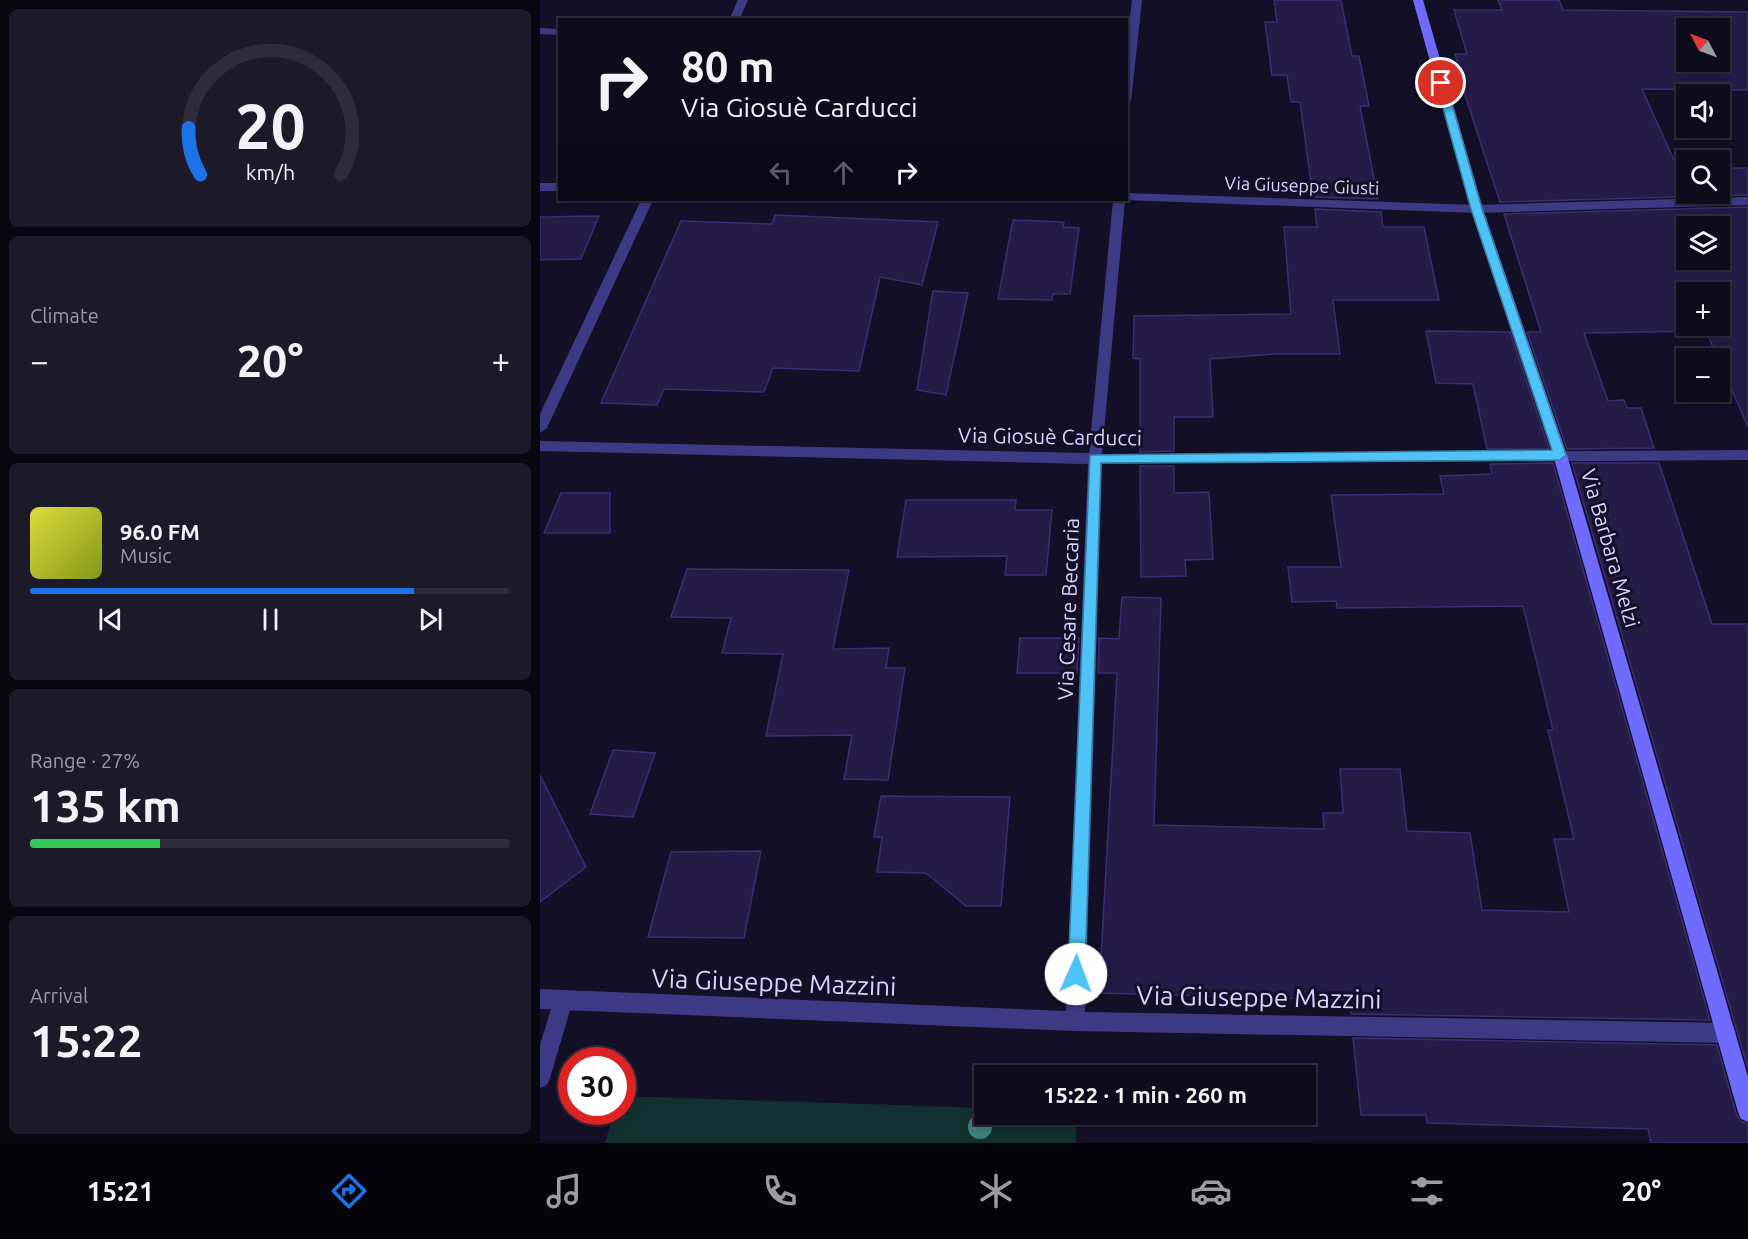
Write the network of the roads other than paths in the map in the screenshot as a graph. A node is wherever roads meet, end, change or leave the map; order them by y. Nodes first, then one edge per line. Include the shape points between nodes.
1 (743, 0) edge
2 (1137, 0) edge
3 (1418, 0) edge
4 (735, 18) edge
5 (540, 31) edge
6 (558, 32) edge
7 (1128, 46) edge
8 (540, 187) edge
9 (558, 187) edge
10 (1128, 197) edge
11 (647, 201) edge
12 (1119, 201) edge
13 (1748, 201) edge
14 (1477, 209) junction
15 (540, 428) edge
16 (540, 446) edge
17 (1748, 454) edge
18 (1560, 455) junction
19 (1095, 459) junction
20 (540, 999) edge
21 (563, 1000) junction
22 (1075, 1021) junction
23 (1726, 1034) junction
24 (540, 1078) edge
25 (1748, 1112) edge

1 - 4 street
2 - 7 street
3 - 14 street, Via Barbara Melzi
5 - 6 street
8 - 9 street
10 - 14 street, Via Giuseppe Giusti
11 - 15 street
12 - 19 street, Via Cesare Beccaria
13 - 14 street, Via Giuseppe Giusti
14 - 18 street, Via Barbara Melzi
16 - 19 street, Via Giosuè Carducci
17 - 18 street, Via Giosuè Carducci
18 - 19 street, Via Giosuè Carducci
18 - 23 street, Via Barbara Melzi
19 - 22 street, Via Cesare Beccaria
20 - 21 street, Via Giuseppe Mazzini
21 - 22 street, Via Giuseppe Mazzini
21 - 24 street
22 - 23 street, Via Giuseppe Mazzini
23 - 25 street, Via Barbara Melzi

